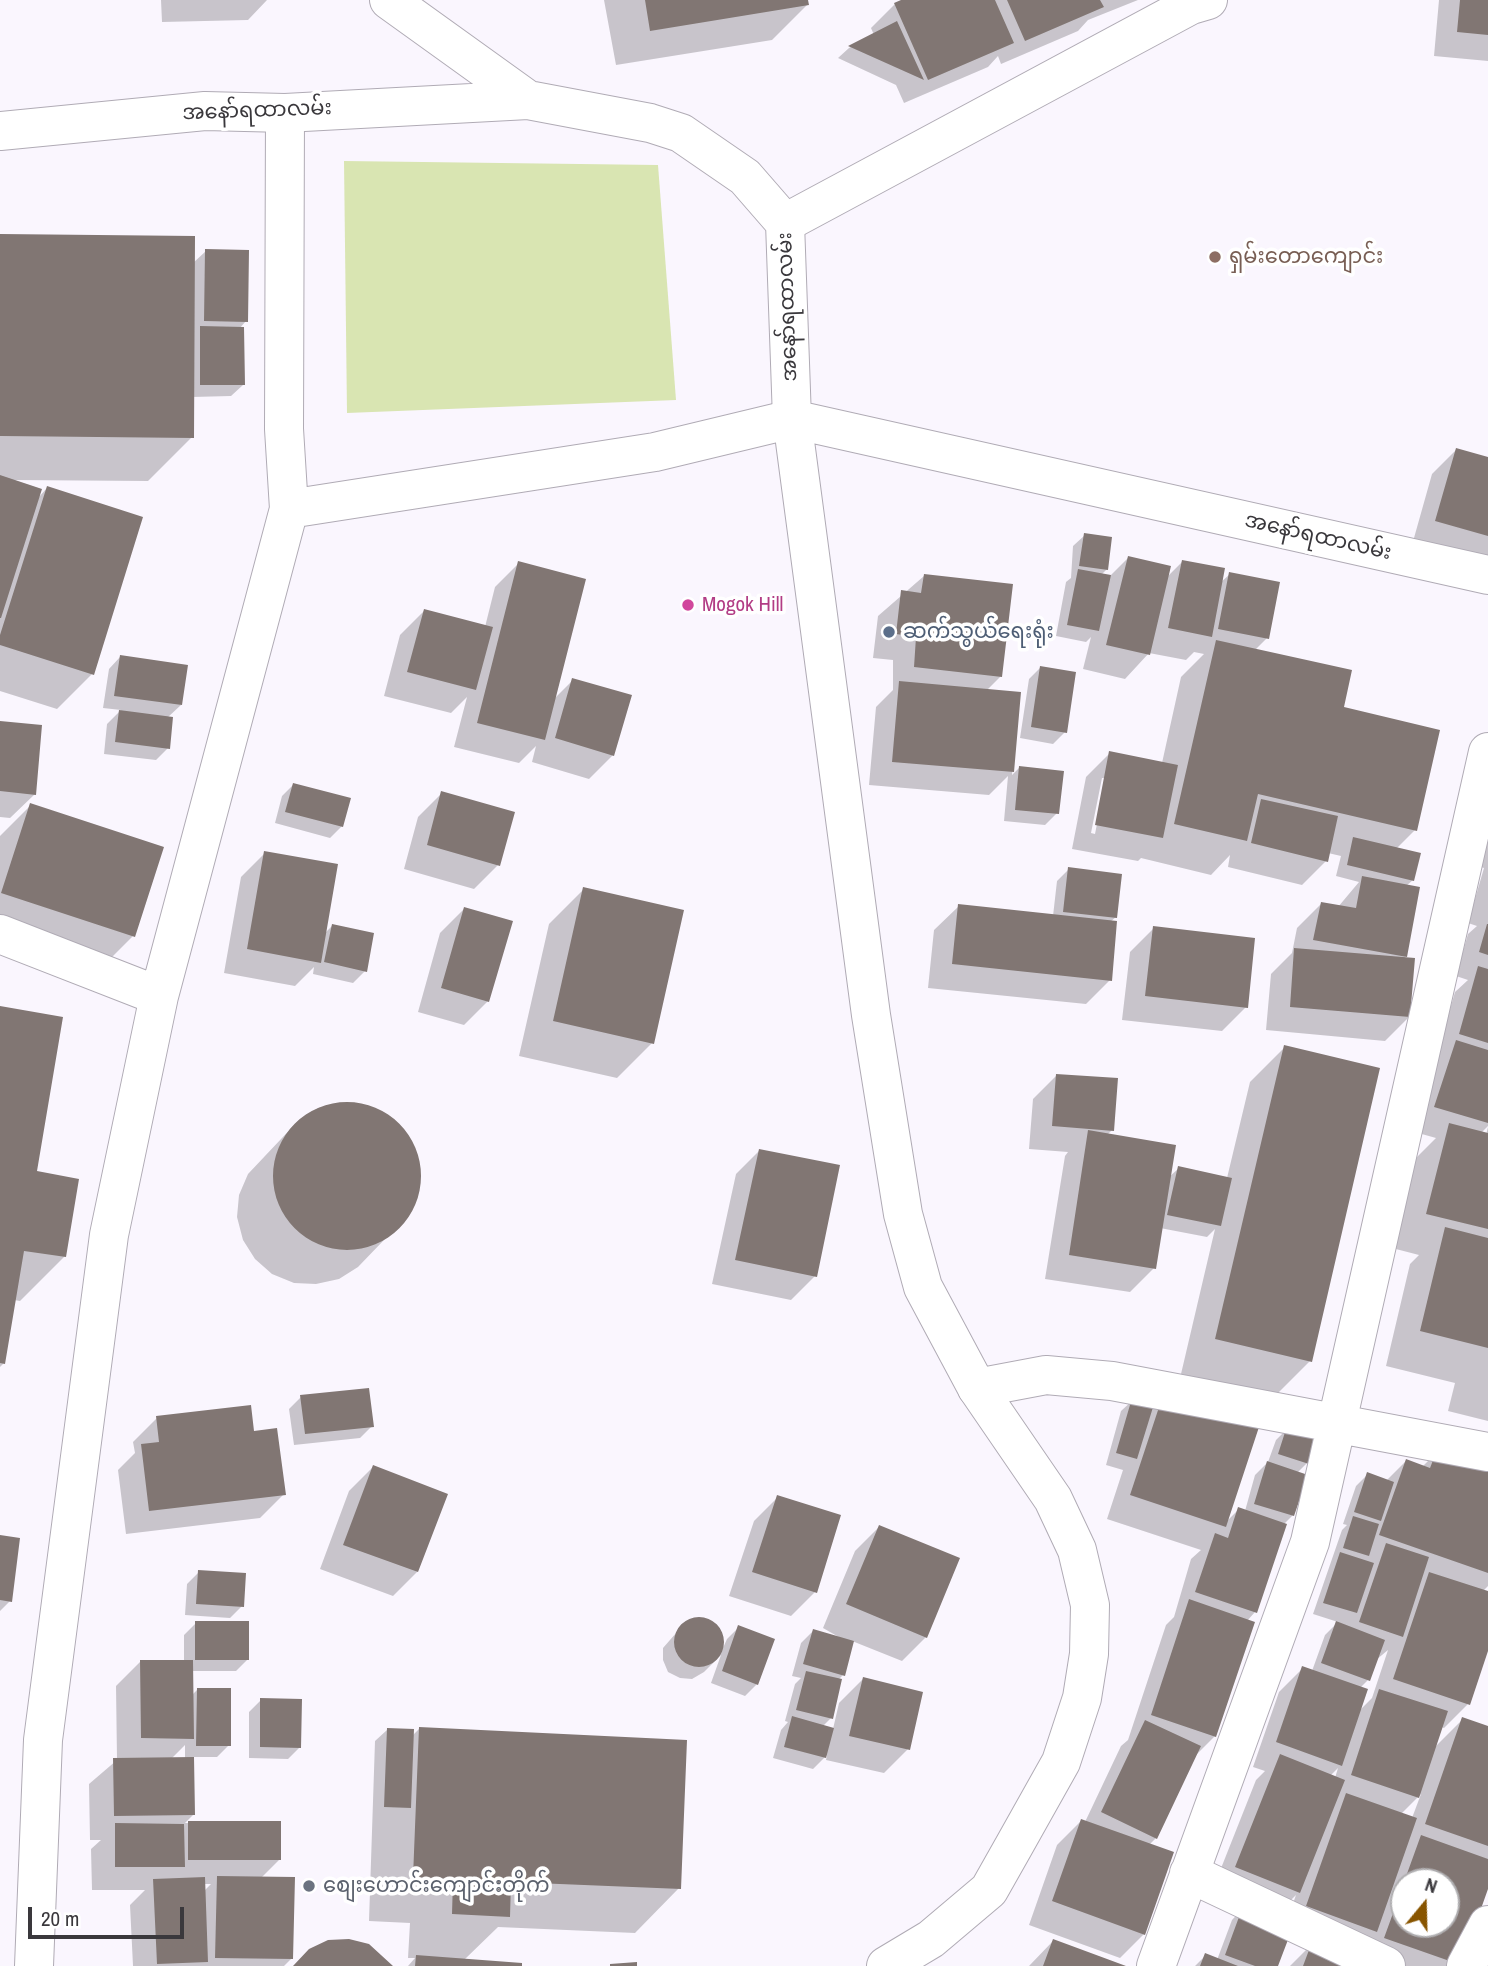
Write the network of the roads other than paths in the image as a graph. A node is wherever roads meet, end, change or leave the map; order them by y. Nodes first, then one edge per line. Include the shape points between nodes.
1 (389, 0) edge
2 (1208, 0) edge
3 (528, 100) junction
4 (285, 113) junction
5 (0, 131) edge
6 (785, 223) junction
7 (792, 419) junction
8 (289, 509) junction
9 (1488, 575) edge
10 (1488, 752) edge
11 (0, 933) edge
12 (159, 996) junction
13 (977, 1388) junction
14 (1339, 1423) junction
15 (1488, 1452) edge
16 (1189, 1873) junction
17 (1488, 1925) edge
18 (34, 1966) edge
19 (886, 1966) edge
20 (1156, 1966) edge
21 (1386, 1966) edge
22 (1466, 1966) edge

1 - 3 street
2 - 6 street via 1191,5
3 - 4 street, အ‌နော်‌ရထာလမ်း
3 - 6 street, အ‌နော်‌ရထာလမ်း via 681,133 746,177
4 - 5 street, အ‌နော်‌ရထာလမ်း via 205,111
4 - 8 street via 284,429
6 - 7 street, အ‌နော်‌ရထာလမ်း
7 - 8 street via 655,452
7 - 9 street, အ‌နော်‌ရထာလမ်း
7 - 13 street via 902,1214 923,1287
8 - 12 street
10 - 14 street
11 - 12 street
12 - 18 street via 108,1235 47,1713
13 - 14 street via 1046,1375 1112,1381
13 - 19 street via 1053,1499 1077,1550 1090,1605 1089,1654 1082,1698 1061,1762 989,1890 932,1939
14 - 15 street
14 - 16 street via 1310,1542
16 - 20 street
16 - 21 street
17 - 22 street

